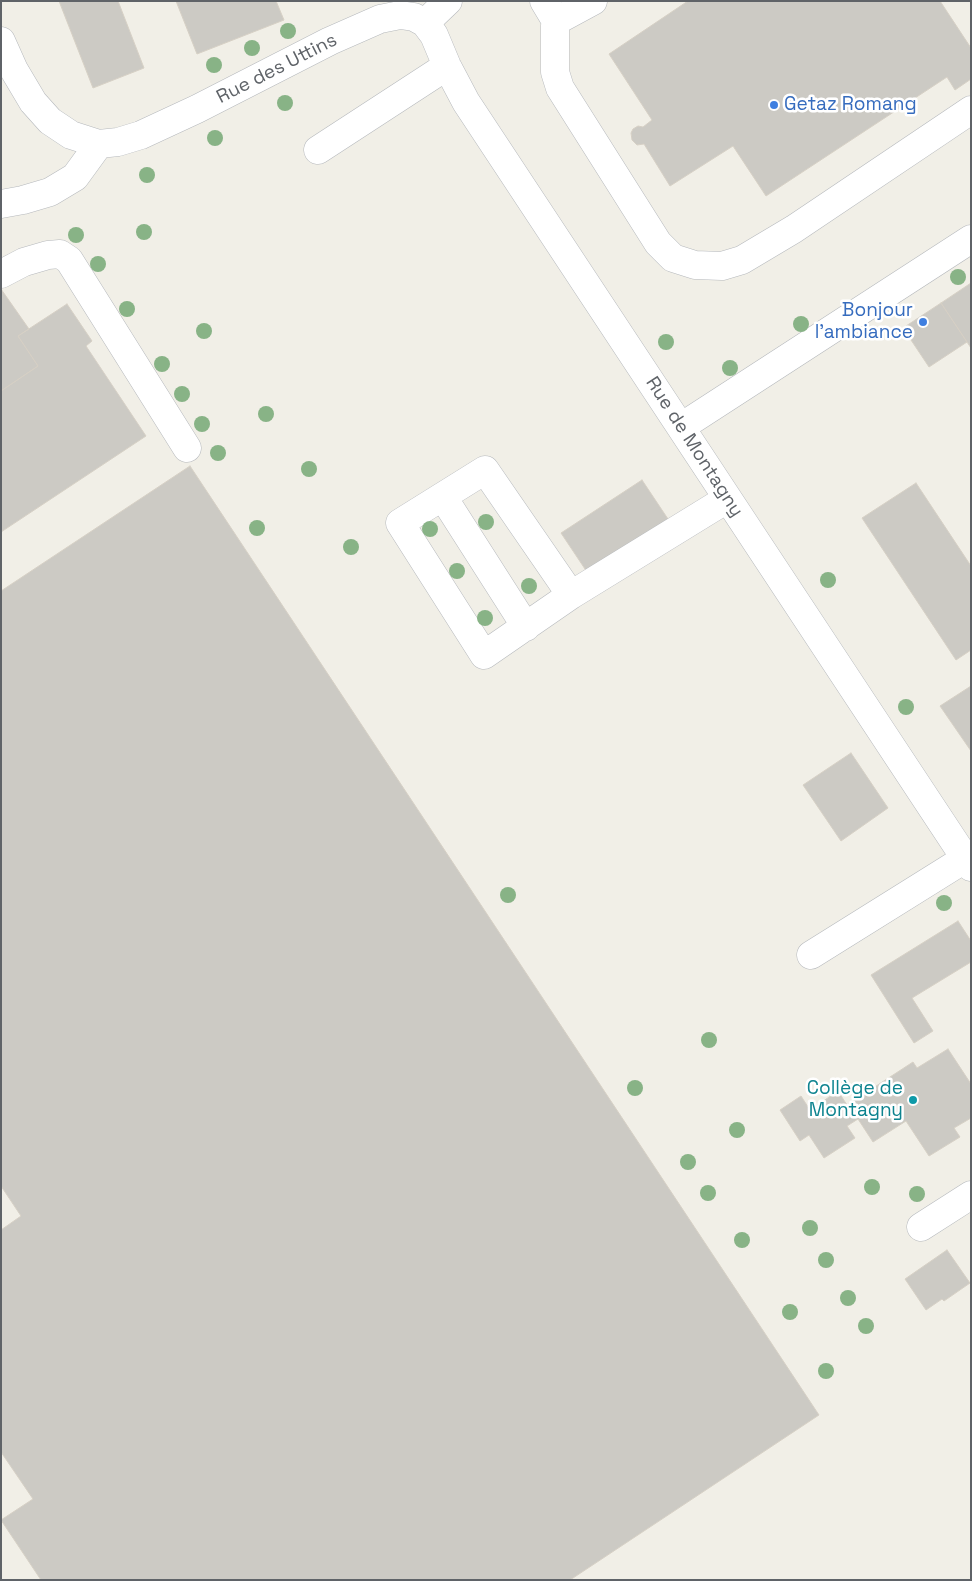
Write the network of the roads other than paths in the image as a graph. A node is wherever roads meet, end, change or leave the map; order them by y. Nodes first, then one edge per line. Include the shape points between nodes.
1 (448, 1) edge
2 (593, 1) edge
3 (550, 11) edge
4 (425, 23) junction
5 (1, 41) edge
6 (447, 66) junction
7 (971, 110) edge
8 (99, 144) junction
9 (318, 150) dead end
10 (1, 204) edge
11 (971, 239) edge
12 (1, 274) edge
13 (681, 428) junction
14 (187, 448) dead end
15 (443, 497) junction
16 (727, 499) junction
17 (571, 595) junction
18 (526, 627) junction
19 (969, 860) edge
20 (811, 955) dead end
21 (971, 1195) edge
22 (921, 1227) dead end

1 - 4 street
2 - 3 street
3 - 7 street via 555,26 555,72 560,88 658,243 673,258 695,265 722,266 742,260 794,229
4 - 6 street, Rue de Montagny via 434,35
4 - 8 street, Rue des Uttins via 414,16 380,19 141,135
5 - 8 street via 32,102 50,121 71,135
6 - 9 street
6 - 13 street, Rue de Montagny via 466,102
8 - 10 street via 75,177 50,192
11 - 13 street
12 - 14 street via 24,262 48,255 60,254 69,260
13 - 16 street, Rue de Montagny
15 - 17 street via 485,470
15 - 18 street
15 - 18 street via 400,523 484,655
16 - 17 street
16 - 19 street, Rue de Montagny
17 - 18 street
19 - 20 street
21 - 22 street

